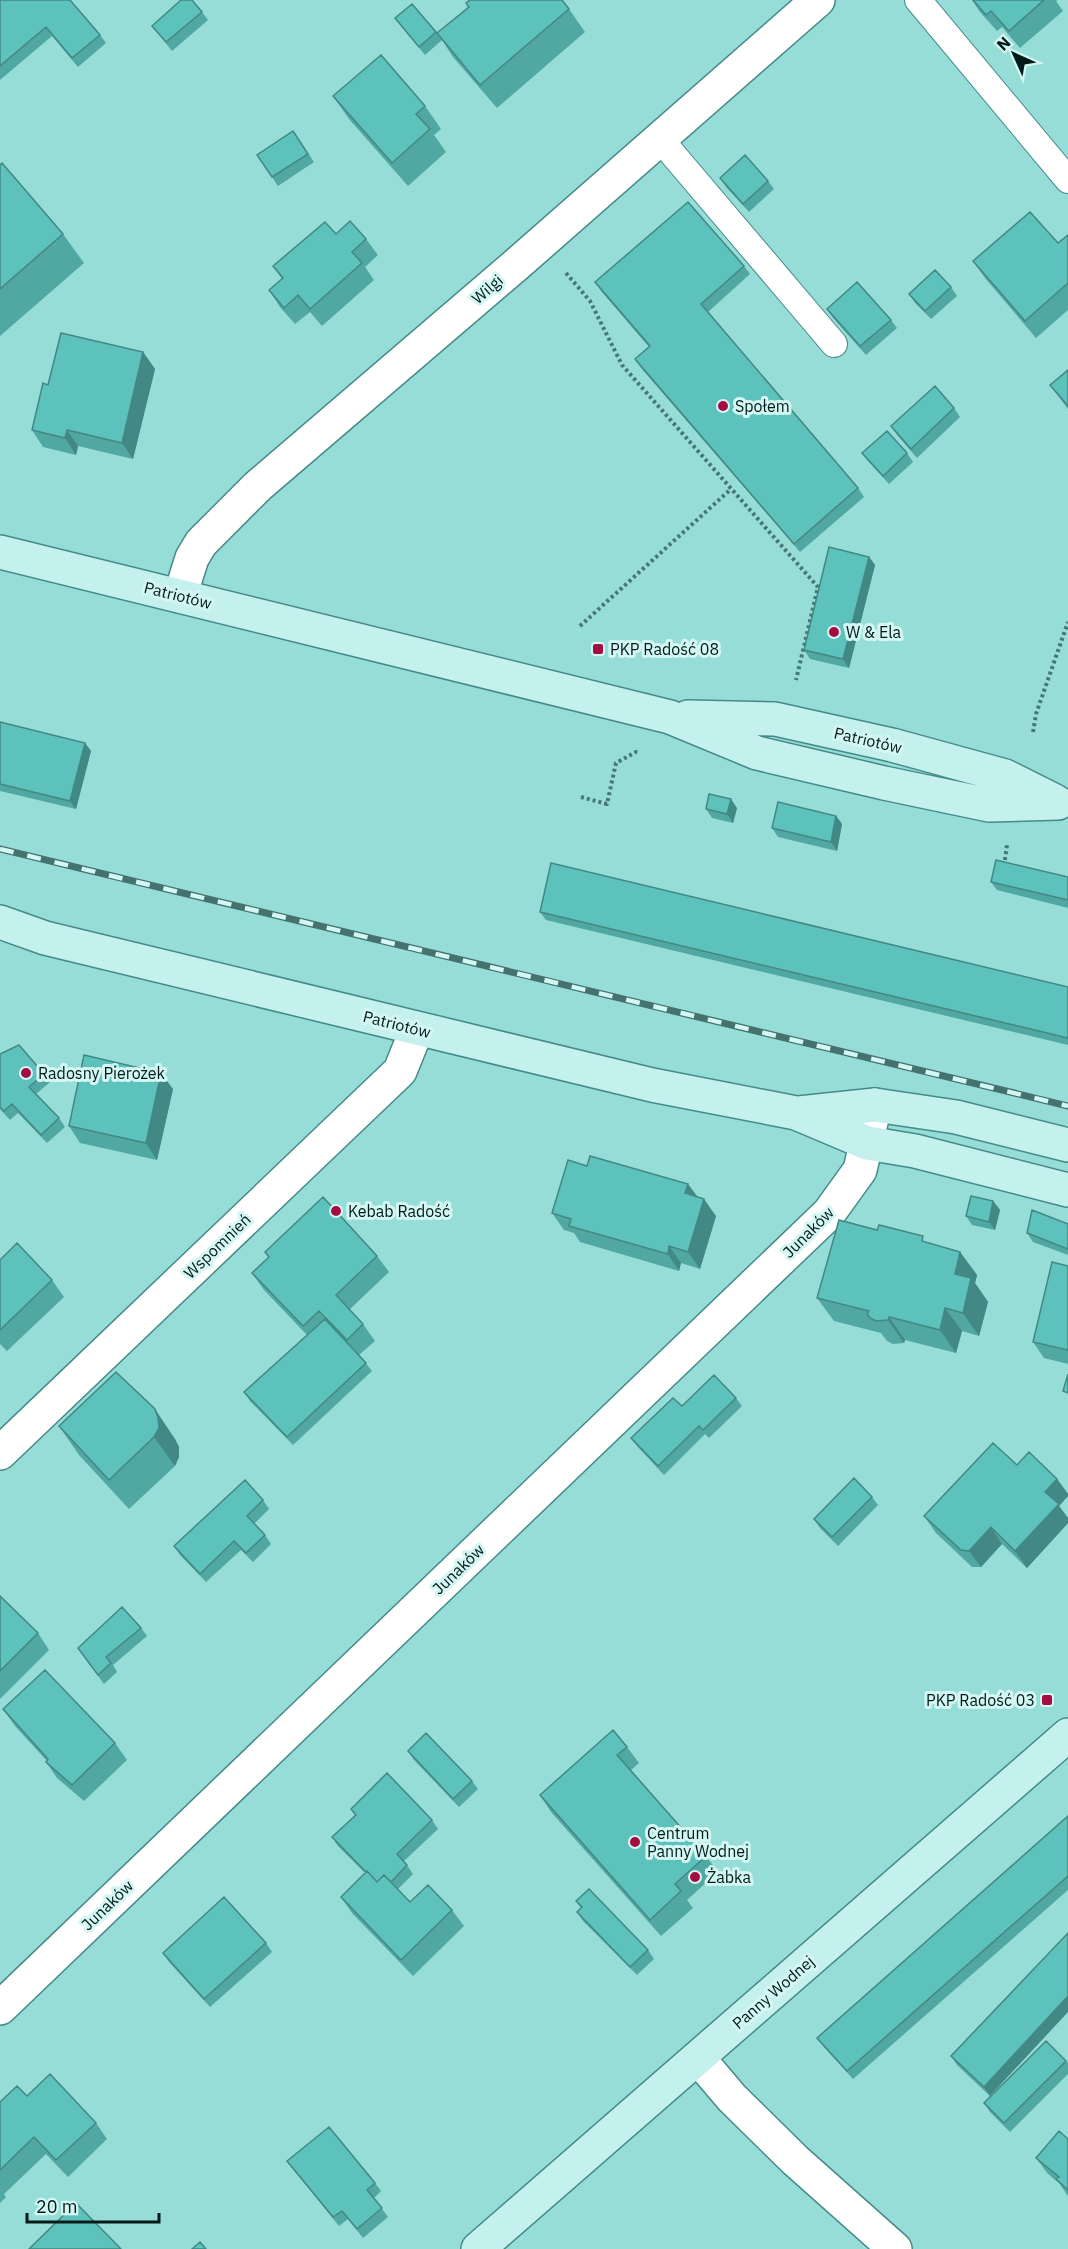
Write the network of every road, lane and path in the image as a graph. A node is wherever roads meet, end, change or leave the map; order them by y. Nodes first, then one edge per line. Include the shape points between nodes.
1 (818, 0) edge
2 (918, 0) edge
3 (660, 139) junction
4 (1068, 180) edge
5 (541, 243) junction
6 (834, 344) dead end
7 (731, 489) junction
8 (0, 552) edge
9 (180, 596) junction
10 (1068, 622) edge
11 (580, 627) dead end
12 (796, 680) dead end
13 (1032, 732) dead end
14 (1063, 804) edge
15 (1007, 845) dead end
16 (1002, 876) edge
17 (0, 922) edge
18 (417, 1029) junction
19 (874, 1105) junction
20 (796, 1113) junction
21 (867, 1143) junction
22 (1068, 1145) edge
23 (1068, 1190) edge
24 (0, 1453) edge
25 (1068, 1735) edge
26 (0, 2008) edge
27 (698, 2058) junction
28 (478, 2249) edge
29 (895, 2249) edge

1 - 3 street, Wilgi
2 - 4 lane
3 - 5 street, Wilgi
3 - 6 lane
5 - 7 path via 590,301 622,365
5 - 9 street, Wilgi via 258,486 201,543
7 - 11 path
7 - 12 path via 818,586
8 - 9 main road, Patriotów
9 - 14 main road, Patriotów via 670,717 775,719 892,744 1005,776
10 - 13 path
15 - 16 path
17 - 18 main road, Patriotów via 45,938
18 - 20 main road, Patriotów via 652,1085
18 - 24 street, Wspomnień via 400,1071
19 - 20 main road, Patriotów
19 - 21 street, Junaków
19 - 22 main road, Patriotów via 956,1117
20 - 21 main road, Patriotów
21 - 23 main road, Patriotów via 915,1151
21 - 26 street, Junaków via 860,1170 829,1213
25 - 27 main road, Panny Wodnej
27 - 28 main road, Panny Wodnej
27 - 29 street via 795,2160

